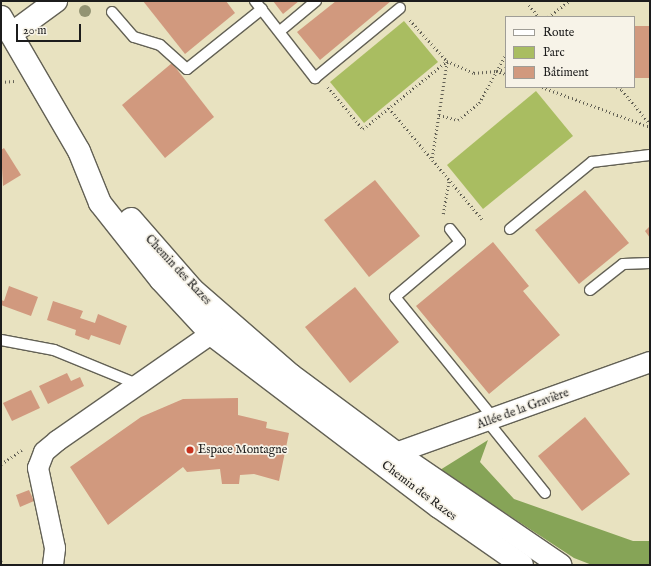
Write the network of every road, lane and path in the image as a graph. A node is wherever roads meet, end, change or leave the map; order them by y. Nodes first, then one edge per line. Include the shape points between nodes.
1 (56, 1) edge
2 (255, 1) edge
3 (316, 1) edge
4 (569, 1) edge
5 (529, 5) dead end
6 (400, 8) joint
7 (262, 9) junction
8 (112, 12) dead end
9 (538, 16) edge
10 (549, 16) edge
11 (4, 29) edge
12 (280, 31) junction
13 (505, 56) edge
14 (447, 61) junction
15 (505, 68) edge
16 (496, 71) junction
17 (505, 74) edge
18 (322, 88) dead end
19 (545, 88) edge
20 (619, 88) edge
21 (389, 108) junction
22 (439, 115) junction
23 (650, 125) edge
24 (79, 152) junction
25 (650, 156) edge
26 (432, 158) junction
27 (449, 180) junction
28 (482, 219) dead end
29 (510, 228) dead end
30 (450, 229) joint
31 (650, 263) edge
32 (590, 290) dead end
33 (211, 334) junction
34 (1, 340) edge
35 (650, 362) edge
36 (291, 375) junction
37 (137, 384) junction
38 (318, 414) junction
39 (491, 421) junction
40 (396, 453) junction
41 (545, 493) dead end
42 (1, 561) edge
43 (3, 565) edge
44 (53, 565) edge
45 (522, 565) edge
46 (560, 565) edge

1 - 11 street
2 - 7 lane
3 - 12 lane
4 - 10 path
5 - 9 path
6 - 12 lane via 315,78
6 - 14 path
7 - 8 lane via 187,70 160,45 134,37
7 - 12 lane
11 - 24 street, Chemin des Razes
13 - 16 path
14 - 16 path via 474,73
14 - 21 path
14 - 22 path
15 - 16 path
16 - 17 path
16 - 22 path via 479,103 458,120
18 - 21 path via 327,86 363,129
19 - 23 path
20 - 23 path
21 - 26 path
22 - 26 path
24 - 33 street, Chemin des Razes via 100,203 161,280
24 - 36 street, Chemin des Razes via 145,237 192,289
25 - 29 lane via 592,162
26 - 27 path
27 - 28 path
27 - 30 path via 442,219
30 - 39 lane via 460,242 395,298
31 - 32 lane via 623,264
33 - 36 street, Chemin des Razes
33 - 37 street
33 - 38 street, Chemin des Razes
34 - 37 lane via 54,350
35 - 39 street, Allée de la Gravière
36 - 40 street, Chemin des Razes
37 - 44 street via 57,440 44,452 38,468 55,548
38 - 40 street, Chemin des Razes
38 - 45 street, Chemin des Razes via 439,507
39 - 40 street, Allée de la Gravière
39 - 41 lane
40 - 46 street, Chemin des Razes
42 - 43 path

